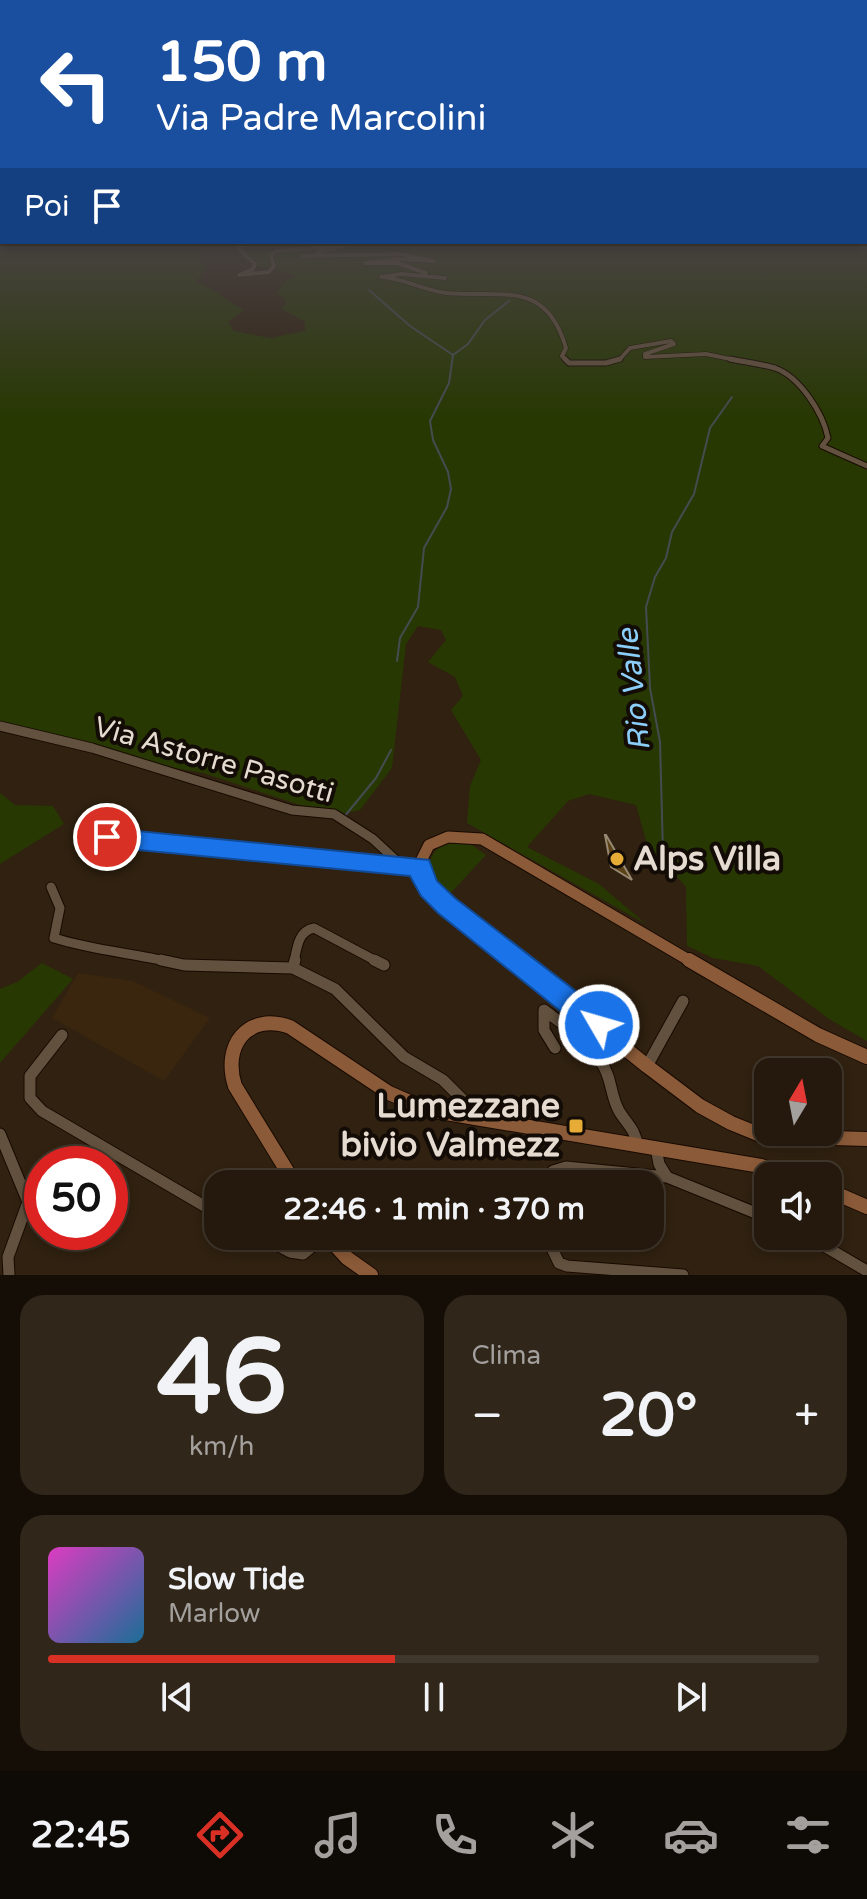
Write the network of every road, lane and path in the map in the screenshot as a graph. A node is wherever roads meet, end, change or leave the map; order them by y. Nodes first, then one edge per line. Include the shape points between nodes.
1 (520, 296) edge
2 (867, 466) edge
3 (0, 726) edge
4 (79, 836) dead end
5 (401, 865) junction
6 (421, 867) junction
7 (51, 887) dead end
8 (384, 965) dead end
9 (293, 968) junction
10 (683, 1001) dead end
11 (599, 1025) junction
12 (62, 1035) dead end
13 (555, 1048) dead end
14 (867, 1057) edge
15 (601, 1062) dead end
16 (647, 1066) junction
17 (468, 1119) junction
18 (0, 1134) edge
19 (867, 1139) edge
20 (637, 1146) junction
21 (656, 1148) junction
22 (754, 1165) edge
23 (286, 1170) edge
24 (556, 1170) edge
25 (596, 1170) edge
26 (664, 1177) edge
27 (667, 1177) junction
28 (842, 1196) edge
29 (204, 1206) edge
30 (867, 1207) edge
31 (754, 1212) edge
32 (286, 1250) edge
33 (308, 1250) edge
34 (339, 1250) edge
35 (553, 1250) edge
36 (831, 1250) edge
37 (867, 1271) edge
38 (9, 1275) edge
39 (371, 1275) edge
40 (683, 1275) edge

1 - 2 street via 535,301 560,325 566,348 562,356 569,363 606,363 620,359 630,348 671,341 674,344 645,357 706,354 777,369 828,429 822,446
3 - 5 street, Via Astorre Pasotti via 92,748 292,810 334,814
4 - 5 street
5 - 6 street
6 - 11 main road via 429,889 447,905
6 - 14 main road via 429,846 439,838 452,834 482,839 818,1035
7 - 9 street via 60,908 54,938 71,945 184,965
8 - 9 street via 314,928 299,939
9 - 17 street via 335,989 404,1057 443,1080 464,1101
10 - 16 street
11 - 13 street via 578,1032 544,1010 543,1027
11 - 16 main road
12 - 29 street via 30,1076 30,1098 42,1111
15 - 20 street via 613,1098 636,1132
16 - 19 main road via 700,1106 763,1136
17 - 20 main road
17 - 23 main road via 389,1093 290,1027 261,1022 232,1049 230,1071
18 - 38 street via 28,1202 7,1257
20 - 21 main road
21 - 22 main road
21 - 27 street
24 - 25 street
26 - 27 street
27 - 31 street
28 - 30 main road
32 - 33 street
34 - 39 main road
35 - 40 street via 567,1266
36 - 37 street

